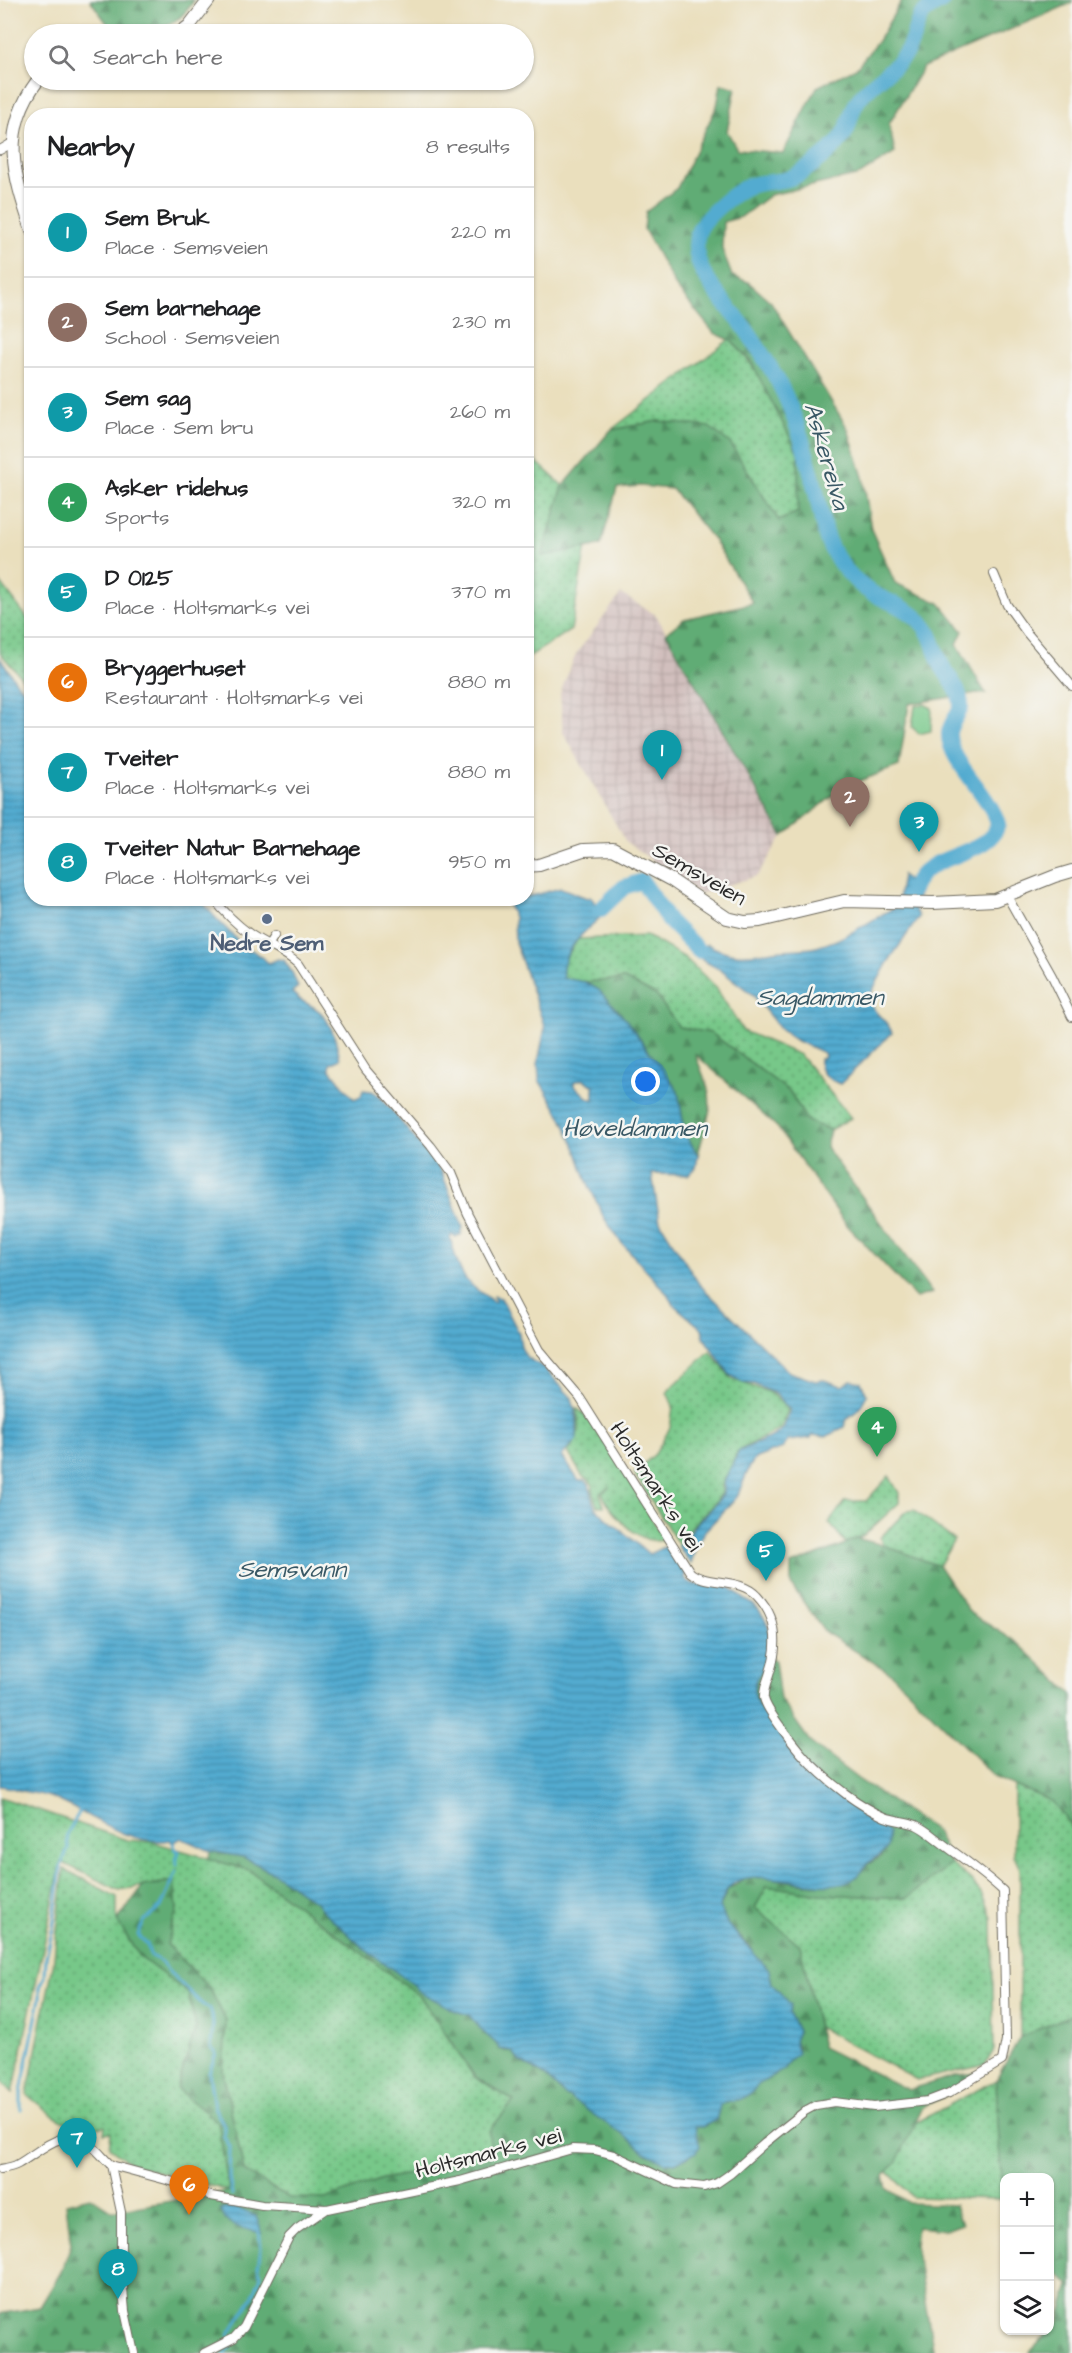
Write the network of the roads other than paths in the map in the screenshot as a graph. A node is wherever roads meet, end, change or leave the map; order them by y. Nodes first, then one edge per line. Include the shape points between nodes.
1 (209, 0) edge
2 (189, 24) edge
3 (32, 90) edge
4 (12, 143) junction
5 (0, 150) edge
6 (24, 207) edge
7 (994, 574) dead end
8 (1072, 687) edge
9 (534, 865) edge
10 (1072, 872) edge
11 (1007, 896) junction
12 (220, 906) edge
13 (1072, 1017) edge
14 (111, 2165) junction
15 (0, 2169) edge
16 (327, 2209) junction
17 (134, 2353) edge
18 (204, 2353) edge

1 - 2 main road
3 - 4 main road via 23,104
4 - 5 street
4 - 6 main road via 13,166
7 - 8 street via 1007,605
9 - 11 main road, Semsveien via 583,850 613,849 671,880 727,918 745,922 844,901 981,902
10 - 11 main road
11 - 13 street
12 - 16 street, Holtsmarks vei via 238,926 272,940 298,964 366,1070 451,1173 533,1340 580,1398 690,1572 701,1578 732,1582 756,1594 768,1611 776,1629 776,1654 764,1701 810,1764 866,1806 931,1835 1003,1892 1006,2040 1002,2061 949,2093 928,2101 874,2107 834,2102 816,2105 730,2174 704,2187 676,2184 614,2155 572,2149 460,2181
14 - 15 street via 91,2145 70,2137 58,2138 16,2165
14 - 16 street, Holtsmarks vei via 212,2196 262,2205
14 - 17 street via 121,2212 125,2311
16 - 18 street via 289,2237 244,2327 234,2338

